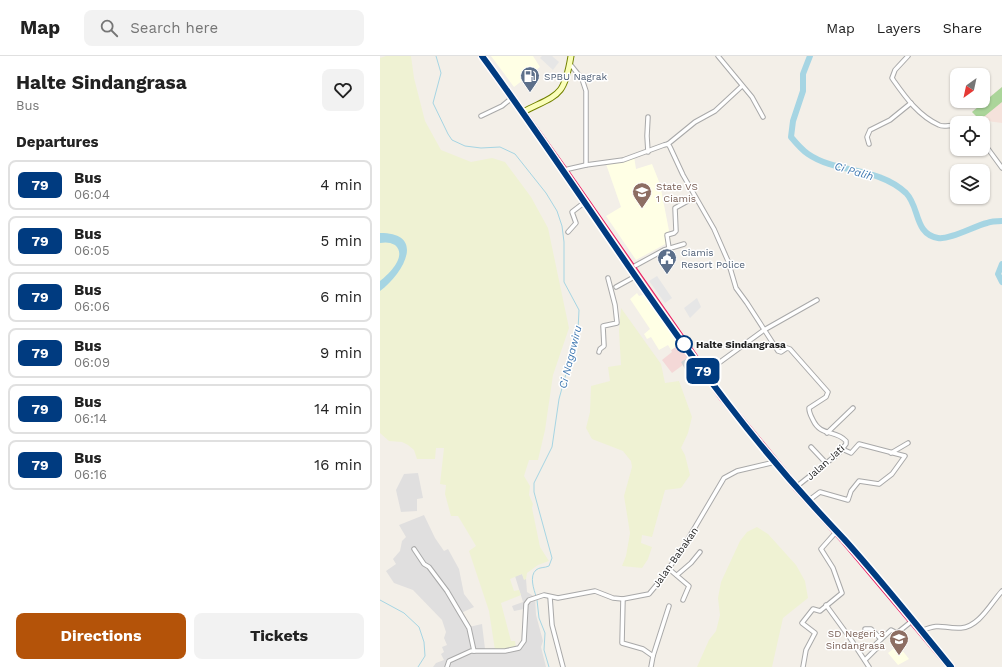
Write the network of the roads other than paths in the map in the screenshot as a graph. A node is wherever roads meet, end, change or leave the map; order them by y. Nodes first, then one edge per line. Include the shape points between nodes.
1 (482, 56) edge
2 (571, 56) edge
3 (718, 56) edge
4 (908, 56) edge
5 (570, 64) junction
6 (742, 86) junction
7 (512, 98) junction
8 (910, 103) junction
9 (522, 112) junction
10 (481, 116) dead end
11 (648, 117) dead end
12 (763, 117) dead end
13 (950, 126) edge
14 (668, 144) junction
15 (869, 144) dead end
16 (648, 152) junction
17 (990, 152) edge
18 (586, 165) junction
19 (1002, 168) edge
20 (564, 170) junction
21 (695, 197) junction
22 (586, 202) junction
23 (568, 232) dead end
24 (684, 244) dead end
25 (670, 248) junction
26 (631, 268) junction
27 (636, 276) junction
28 (608, 278) dead end
29 (616, 287) dead end
30 (817, 300) dead end
31 (764, 330) junction
32 (599, 352) dead end
33 (705, 373) junction
34 (853, 408) dead end
35 (827, 432) junction
36 (908, 443) dead end
37 (810, 447) dead end
38 (842, 449) junction
39 (891, 453) junction
40 (775, 462) junction
41 (826, 463) junction
42 (796, 487) junction
43 (808, 501) junction
44 (836, 532) junction
45 (414, 549) dead end
46 (700, 552) dead end
47 (669, 569) junction
48 (677, 575) junction
49 (1002, 591) edge
50 (550, 597) junction
51 (623, 599) junction
52 (683, 600) dead end
53 (826, 605) junction
54 (669, 606) dead end
55 (912, 621) junction
56 (865, 629) dead end
57 (921, 631) junction
58 (881, 639) junction
59 (474, 651) junction
60 (653, 656) junction
61 (865, 660) junction
62 (949, 666) edge
63 (447, 667) edge
64 (564, 667) edge
65 (651, 667) edge
66 (803, 667) edge
67 (869, 667) edge

1 - 7 highway
2 - 5 street
3 - 6 street
4 - 8 street via 895,70 892,78
5 - 9 street via 563,89
5 - 18 street via 582,79 586,91
6 - 12 street via 752,97
6 - 14 street via 715,111
7 - 9 highway
7 - 10 street
8 - 13 street via 940,126
8 - 15 street via 890,120 870,130 867,137
9 - 20 highway
11 - 16 street
14 - 16 street
14 - 21 street
16 - 18 street via 623,160
17 - 19 street
18 - 20 street
20 - 22 highway
21 - 25 street via 675,208 676,231 667,235
21 - 31 street via 714,229 736,288
22 - 23 street via 572,212 576,223
22 - 26 highway
24 - 25 street
25 - 26 street
26 - 27 highway
27 - 29 street
27 - 33 highway
28 - 32 street via 617,323 602,324 604,346
30 - 31 street
31 - 33 street
31 - 35 street, Jalan Jati via 778,351 790,349 828,392 826,397 808,409 816,425
33 - 40 highway
34 - 35 street
35 - 38 street, Jalan Jati via 844,439 847,443
36 - 39 street
37 - 41 street
38 - 39 street via 851,453 859,444
38 - 41 street, Jalan Jati
39 - 43 street via 904,456 892,474 879,484 859,481 848,500 820,492
40 - 42 highway
40 - 47 street, Jalan Babakan via 737,471 724,478 698,525
41 - 42 street, Jalan Jati
42 - 43 highway
43 - 44 highway
44 - 53 street via 821,549 834,568 842,593
44 - 55 highway
45 - 59 street via 447,590 469,628
46 - 48 street
47 - 48 street
47 - 51 street, Jalan Babakan via 649,594
48 - 52 street via 689,586
49 - 57 street via 968,626 961,628 940,625
50 - 51 street, Jalan Babakan via 568,597 595,591
50 - 59 street, Jalan Babakan via 538,596 526,604 524,641 521,647 505,651
50 - 64 street via 552,625
51 - 60 street via 623,644 643,649
53 - 61 street
53 - 66 street via 820,611 813,609 802,623 815,633 806,650
54 - 60 street
55 - 57 highway
55 - 58 street via 897,633 891,630
56 - 58 street via 871,629
57 - 62 highway
58 - 61 street via 876,644 877,648
59 - 63 street via 449,661
60 - 65 street
61 - 67 street

